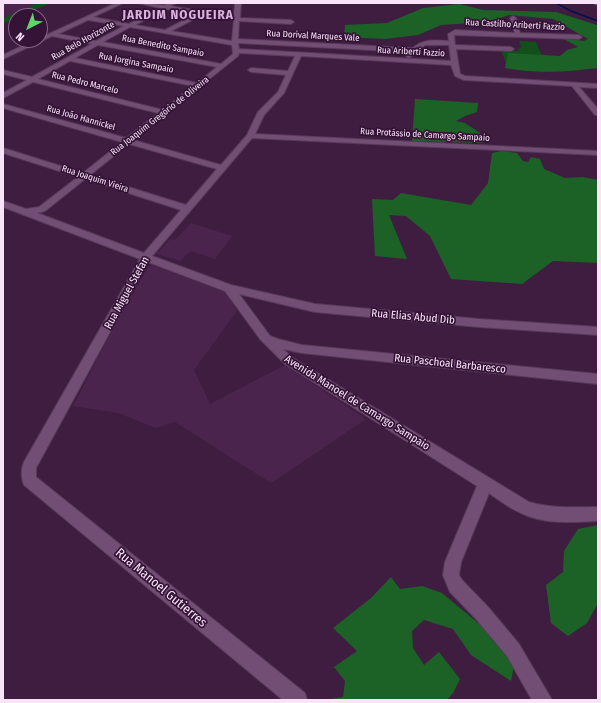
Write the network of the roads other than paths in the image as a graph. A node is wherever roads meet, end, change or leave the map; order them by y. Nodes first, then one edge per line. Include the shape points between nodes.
1 (120, 3) edge
2 (141, 3) edge
3 (173, 3) edge
4 (238, 3) edge
5 (166, 7) junction
6 (201, 12) junction
7 (88, 18) junction
8 (513, 18) dead end
9 (237, 19) junction
10 (291, 22) dead end
11 (128, 26) junction
12 (165, 32) junction
13 (518, 34) junction
14 (54, 35) junction
15 (579, 37) dead end
16 (235, 42) junction
17 (98, 43) junction
18 (452, 45) junction
19 (511, 49) dead end
20 (414, 50) junction
21 (236, 51) junction
22 (299, 55) junction
23 (3, 57) edge
24 (69, 59) junction
25 (406, 60) junction
26 (454, 63) junction
27 (222, 66) junction
28 (251, 70) dead end
29 (3, 72) edge
30 (290, 73) junction
31 (34, 79) junction
32 (199, 84) junction
33 (573, 84) junction
34 (598, 86) edge
35 (3, 96) edge
36 (3, 106) edge
37 (163, 112) junction
38 (598, 114) edge
39 (250, 136) junction
40 (127, 141) junction
41 (3, 150) edge
42 (598, 153) edge
43 (223, 168) junction
44 (84, 176) junction
45 (3, 204) edge
46 (188, 209) junction
47 (43, 214) junction
48 (146, 257) junction
49 (229, 288) junction
50 (598, 331) edge
51 (265, 338) junction
52 (302, 349) junction
53 (289, 361) junction
54 (598, 379) edge
55 (28, 473) joint
56 (485, 484) junction
57 (598, 514) edge
58 (298, 700) edge
59 (543, 700) edge

1 - 7 street
2 - 5 street
3 - 5 street, Rua Belo Horizonte
4 - 9 street
5 - 6 street
5 - 11 street, Rua Belo Horizonte
6 - 9 street
6 - 12 street
7 - 11 street, Rua Dorival Marques Vale
7 - 14 street
8 - 13 street
9 - 10 street
9 - 16 street
11 - 12 street, Rua Dorival Marques Vale
11 - 17 street, Rua Belo Horizonte
12 - 16 street, Rua Dorival Marques Vale
13 - 15 street, Rua Castilho Ariberti Fazzio
13 - 18 street, Rua Castilho Ariberti Fazzio via 458,32 451,34
14 - 17 street, Rua Benedito Sampaio
14 - 23 street
16 - 20 street, Rua Dorival Marques Vale
16 - 21 street
17 - 24 street, Rua Belo Horizonte
17 - 27 street, Rua Benedito Sampaio
18 - 19 street
18 - 20 street via 427,42
18 - 26 street
20 - 25 street
21 - 22 street, Rua Ariberti Fazzio
21 - 27 street, Rua Joaquim Gregório de Oliveira via 236,55
22 - 25 street, Rua Ariberti Fazzio
22 - 30 street, Rua Miguel Stefan
24 - 31 street, Rua Belo Horizonte
24 - 32 street, Rua Jorgina Sampaio
25 - 26 street, Rua Ariberti Fazzio
26 - 33 street, Rua Ariberti Fazzio via 457,75 464,78
27 - 32 street, Rua Joaquim Gregório de Oliveira
28 - 30 street
29 - 31 street, Rua Pedro Marcelo
30 - 39 street, Rua Miguel Stefan via 281,93 261,114
31 - 35 street, Rua Belo Horizonte
31 - 37 street, Rua Pedro Marcelo
32 - 37 street, Rua Joaquim Gregório de Oliveira
33 - 34 street, Rua Ariberti Fazzio
33 - 38 street
36 - 40 street, Rua João Hannickel
37 - 40 street, Rua Joaquim Gregório de Oliveira
39 - 42 street, Rua Protássio de Camargo Sampaio
39 - 43 street, Rua Miguel Stefan
40 - 43 street, Rua João Hannickel
40 - 44 street, Rua Joaquim Gregório de Oliveira
41 - 44 street, Rua Joaquim Vieira
43 - 46 street, Rua Miguel Stefan
44 - 46 street, Rua Joaquim Vieira
44 - 47 street, Rua Joaquim Gregório de Oliveira
45 - 47 street via 23,212
46 - 48 street, Rua Miguel Stefan
47 - 48 street
48 - 49 street
48 - 55 street, Rua Miguel Stefan
49 - 50 street, Rua Elias Abud Dib via 315,308
49 - 51 street, Avenida Manoel de Camargo Sampaio
51 - 52 street, Rua Paschoal Barbaresco
51 - 53 street, Avenida Manoel de Camargo Sampaio
52 - 53 street via 293,354
52 - 54 street, Rua Paschoal Barbaresco
53 - 56 street, Avenida Manoel de Camargo Sampaio
55 - 58 street, Rua Manoel Gutierres via 29,480
56 - 57 street, Avenida Manoel de Camargo Sampaio via 525,508 541,513
56 - 59 street via 453,562 451,575 456,586 513,650

